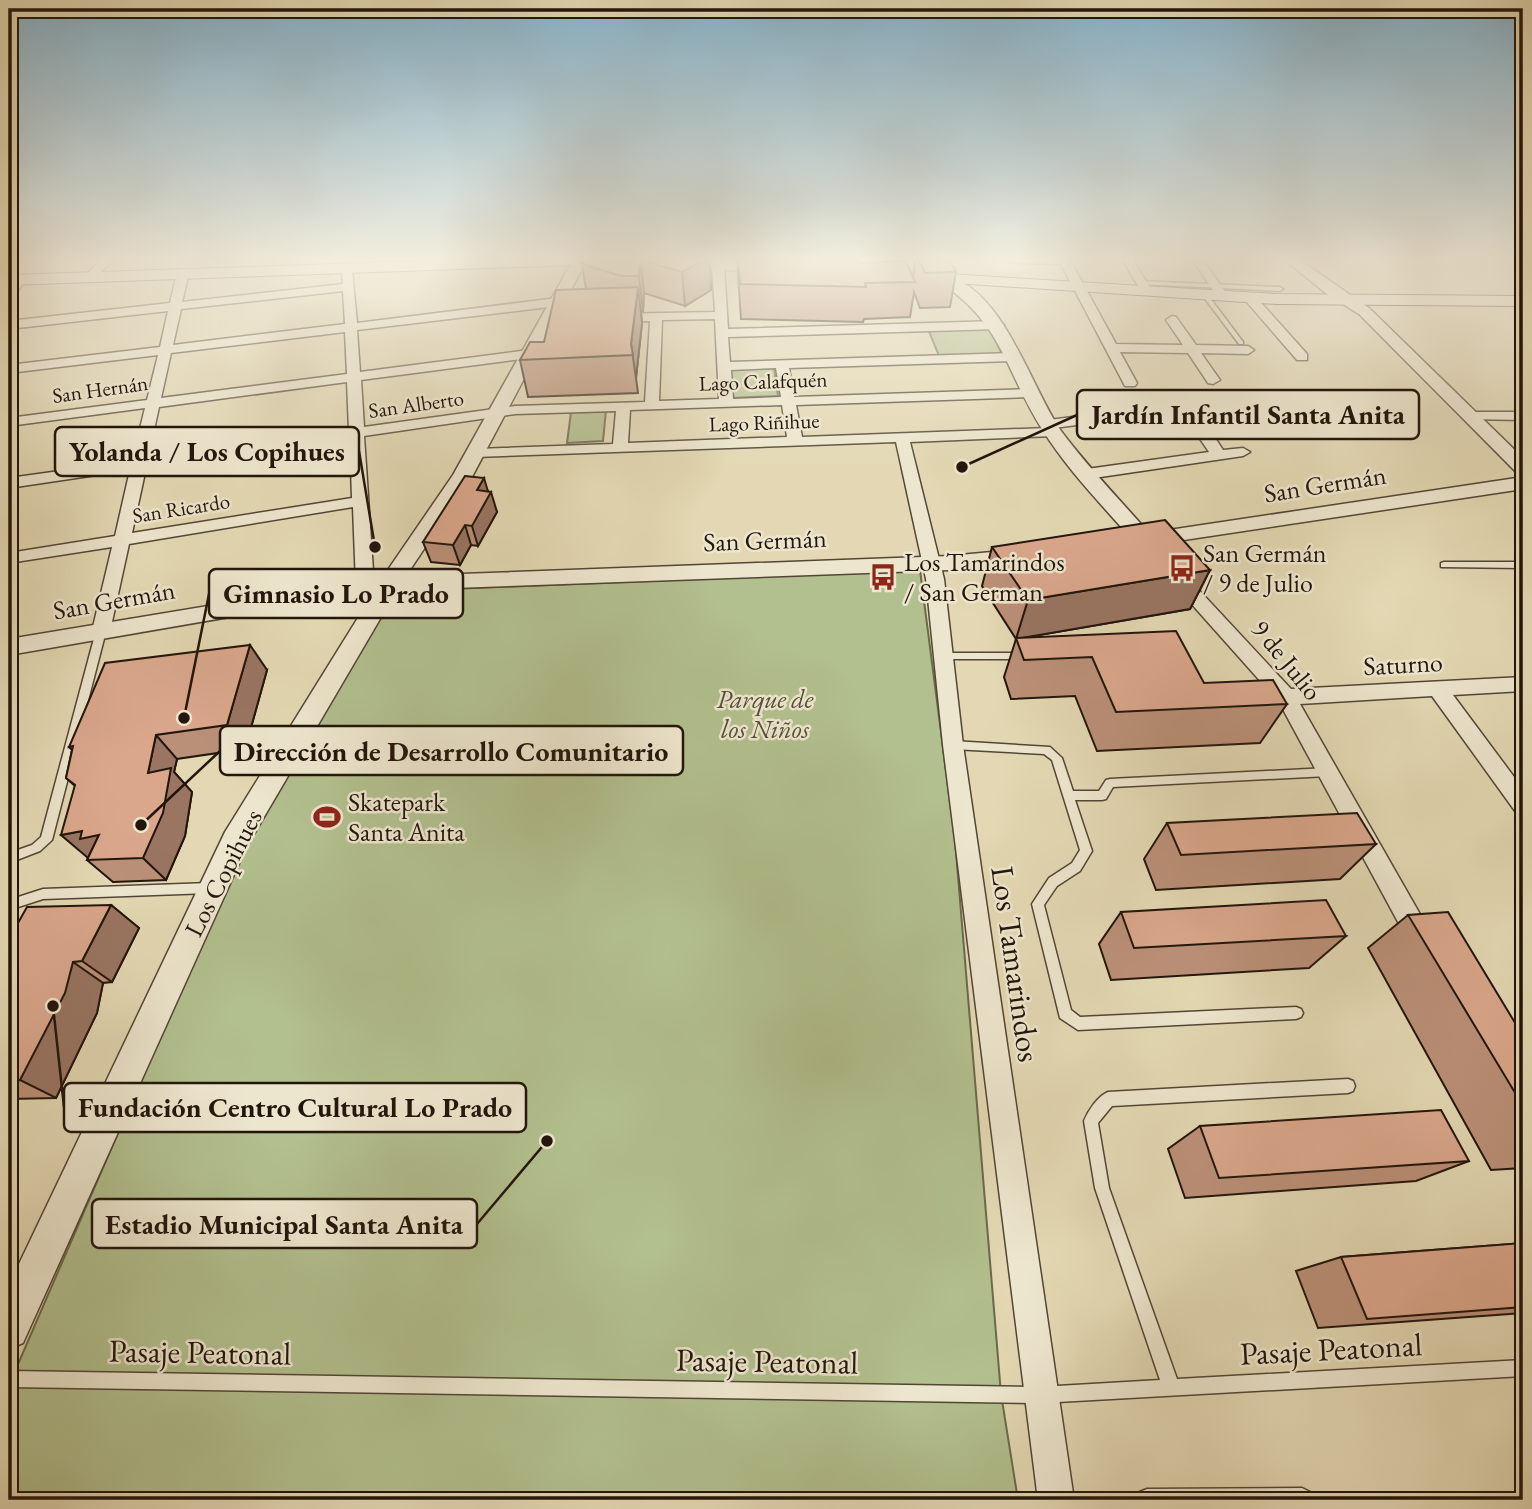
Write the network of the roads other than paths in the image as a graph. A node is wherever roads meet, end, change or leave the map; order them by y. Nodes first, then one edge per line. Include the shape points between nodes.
1 (169, 330) edge
2 (323, 330) edge
3 (351, 330) edge
4 (544, 330) edge
5 (655, 330) edge
6 (978, 330) edge
7 (1001, 330) edge
8 (1102, 330) edge
9 (1179, 330) edge
10 (1235, 330) edge
11 (1279, 330) edge
12 (1384, 330) edge
13 (722, 333) joint
14 (930, 343) junction
15 (1244, 347) joint
16 (1111, 348) junction
17 (1192, 349) junction
18 (165, 350) junction
19 (529, 354) junction
20 (1013, 357) junction
21 (1302, 357) dead end
22 (782, 364) junction
23 (724, 366) junction
24 (9, 369) edge
25 (354, 376) junction
26 (1213, 380) dead end
27 (1130, 383) dead end
28 (1032, 393) junction
29 (788, 401) junction
30 (153, 402) junction
31 (726, 403) junction
32 (652, 406) junction
33 (623, 407) junction
34 (497, 413) junction
35 (1471, 416) junction
36 (1523, 416) edge
37 (9, 422) edge
38 (1051, 428) junction
39 (357, 433) junction
40 (902, 438) junction
41 (795, 442) junction
42 (620, 448) junction
43 (1243, 452) dead end
44 (476, 453) junction
45 (1218, 455) junction
46 (139, 464) junction
47 (1523, 467) edge
48 (1087, 474) junction
49 (9, 483) edge
50 (1523, 483) edge
51 (361, 501) junction
52 (1144, 540) junction
53 (121, 541) junction
54 (1118, 544) edge
55 (1042, 554) edge
56 (9, 558) edge
57 (933, 563) junction
58 (1444, 565) dead end
59 (1523, 565) edge
60 (380, 575) junction
61 (101, 631) junction
62 (9, 647) edge
63 (942, 656) junction
64 (1039, 656) edge
65 (1523, 684) edge
66 (1437, 688) junction
67 (1286, 697) junction
68 (953, 744) junction
69 (1328, 772) junction
70 (1069, 795) junction
71 (1523, 805) edge
72 (9, 858) edge
73 (212, 888) junction
74 (9, 905) edge
75 (1433, 961) edge
76 (1296, 1013) dead end
77 (1348, 1086) dead end
78 (9, 1329) edge
79 (1523, 1368) edge
80 (9, 1379) edge
81 (1171, 1387) junction
82 (1040, 1395) junction
83 (1056, 1500) edge
84 (1141, 1500) edge
85 (1308, 1500) edge

1 - 18 street
2 - 18 street
3 - 25 street
4 - 19 street, Los Copihues
5 - 32 street
6 - 14 street
7 - 20 street, 9 de Julio
8 - 16 street
9 - 17 street
10 - 15 lane
11 - 21 street
12 - 35 street
13 - 14 street
13 - 23 street
14 - 20 street
14 - 22 street
15 - 17 street
16 - 17 street
16 - 27 street
17 - 26 street
18 - 24 street
18 - 30 street
19 - 25 street, San Hernán
19 - 34 street, Los Copihues
20 - 28 street, 9 de Julio
22 - 23 street
22 - 29 street
23 - 31 street
25 - 30 street, San Hernán
25 - 39 street
28 - 29 street, Lago Calafquén
28 - 38 street, 9 de Julio
29 - 31 street, Lago Calafquén
29 - 41 street
30 - 37 street, San Hernán
30 - 46 street
31 - 32 street, Lago Calafquén
32 - 33 street, Lago Calafquén
33 - 34 street, Lago Calafquén
33 - 42 street
34 - 39 street, San Alberto
34 - 44 street, Los Copihues
35 - 36 street
35 - 47 street
38 - 40 street, Lago Riñihue
38 - 45 street, Lago Riñihue via 1175,406 1190,410
38 - 48 street, 9 de Julio
39 - 46 street, San Alberto
39 - 51 street
40 - 41 street, Lago Riñihue
40 - 57 street, Los Tamarindos
41 - 42 street, Lago Riñihue
42 - 44 street, Lago Riñihue
43 - 45 street
44 - 60 street, Los Copihues
45 - 48 street
46 - 49 street, San Alberto
46 - 53 street
48 - 52 street, 9 de Julio
50 - 52 street, San Germán
51 - 53 street, San Ricardo
51 - 60 street
52 - 54 street, San Germán
52 - 67 street, 9 de Julio
53 - 56 street, San Ricardo
53 - 61 street
55 - 57 street, San Germán
57 - 60 street, San Germán
57 - 63 street, Los Tamarindos
58 - 59 lane
60 - 61 street, San Germán
60 - 73 street, Los Copihues
61 - 62 street, San Germán
61 - 72 lane via 46,840
63 - 64 lane
63 - 68 street, Los Tamarindos
65 - 66 street, Saturno
66 - 67 street, Saturno
66 - 71 street
67 - 69 street, 9 de Julio
68 - 70 lane via 1046,750 1057,758
68 - 82 street, Los Tamarindos
69 - 70 lane via 1110,783 1102,796
69 - 75 street, 9 de Julio
70 - 76 lane via 1086,851 1076,867 1053,882 1038,904 1065,1014 1078,1024
73 - 74 lane via 43,894
73 - 78 street, Los Copihues
77 - 81 lane via 1108,1099 1091,1121 1102,1188
79 - 81 lane, Pasaje Peatonal
80 - 82 lane, Pasaje Peatonal
81 - 82 lane, Pasaje Peatonal
82 - 83 street, Los Tamarindos
84 - 85 lane

